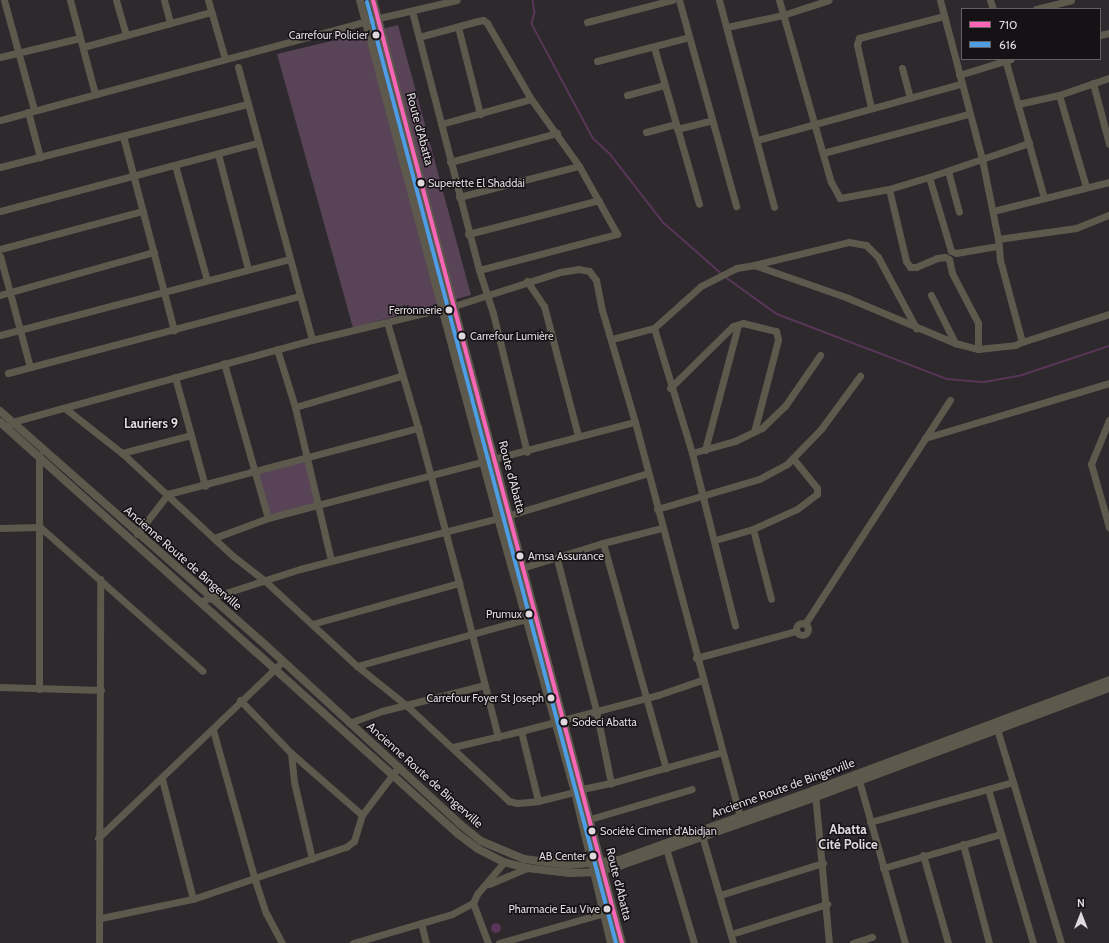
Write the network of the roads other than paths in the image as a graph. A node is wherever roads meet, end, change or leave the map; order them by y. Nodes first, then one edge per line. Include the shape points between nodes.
1 (4, 0) edge
2 (70, 0) edge
3 (118, 0) edge
4 (164, 0) edge
5 (208, 0) edge
6 (360, 0) edge
7 (373, 0) edge
8 (457, 0) edge
9 (672, 0) edge
10 (679, 0) edge
11 (719, 0) edge
12 (779, 0) edge
13 (827, 0) edge
14 (940, 0) edge
15 (1071, 0) edge
16 (1040, 8) edge
17 (412, 11) junction
18 (211, 12) junction
19 (783, 15) junction
20 (944, 16) junction
21 (378, 18) junction
22 (366, 21) junction
23 (587, 22) dead end
24 (170, 23) junction
25 (458, 27) junction
26 (727, 28) junction
27 (126, 35) junction
28 (419, 37) junction
29 (80, 38) junction
30 (689, 38) junction
31 (83, 46) junction
32 (654, 47) junction
33 (17, 53) junction
34 (0, 57) edge
35 (225, 59) junction
36 (1007, 60) edge
37 (597, 61) dead end
38 (238, 67) dead end
39 (902, 68) dead end
40 (959, 75) junction
41 (1109, 78) edge
42 (1094, 83) junction
43 (961, 84) junction
44 (664, 85) junction
45 (96, 94) junction
46 (627, 94) dead end
47 (1059, 95) junction
48 (910, 98) junction
49 (531, 99) junction
50 (247, 104) junction
51 (1018, 104) junction
52 (871, 108) junction
53 (31, 111) junction
54 (480, 114) junction
55 (969, 114) junction
56 (0, 120) edge
57 (712, 120) junction
58 (441, 124) junction
59 (814, 124) junction
60 (676, 126) junction
61 (646, 132) dead end
62 (557, 133) junction
63 (123, 136) junction
64 (757, 140) junction
65 (257, 143) junction
66 (1029, 143) junction
67 (1109, 144) edge
68 (823, 153) junction
69 (218, 154) junction
70 (40, 157) junction
71 (982, 159) junction
72 (450, 162) junction
73 (175, 165) junction
74 (579, 166) junction
75 (0, 167) edge
76 (948, 171) junction
77 (133, 175) junction
78 (929, 177) junction
79 (1109, 182) edge
80 (1086, 188) junction
81 (889, 189) junction
82 (459, 196) junction
83 (1044, 198) junction
84 (599, 200) junction
85 (699, 204) dead end
86 (736, 206) dead end
87 (774, 207) dead end
88 (0, 211) edge
89 (143, 211) junction
90 (993, 211) junction
91 (959, 212) dead end
92 (1109, 214) edge
93 (468, 234) junction
94 (998, 243) junction
95 (0, 249) edge
96 (154, 252) junction
97 (0, 256) edge
98 (289, 259) junction
99 (754, 265) junction
100 (248, 269) junction
101 (479, 270) junction
102 (207, 280) junction
103 (527, 282) junction
104 (10, 292) junction
105 (164, 292) junction
106 (0, 295) edge
107 (930, 295) dead end
108 (299, 296) junction
109 (488, 297) junction
110 (454, 306) junction
111 (442, 309) junction
112 (1109, 314) edge
113 (387, 322) junction
114 (738, 325) junction
115 (654, 328) junction
116 (916, 328) junction
117 (20, 330) junction
118 (174, 330) junction
119 (0, 335) edge
120 (612, 339) junction
121 (312, 340) junction
122 (1022, 342) junction
123 (955, 343) junction
124 (277, 349) junction
125 (978, 349) junction
126 (820, 355) dead end
127 (224, 363) junction
128 (30, 367) junction
129 (8, 373) dead end
130 (401, 376) junction
131 (860, 376) dead end
132 (175, 377) junction
133 (1109, 383) edge
134 (670, 388) junction
135 (950, 400) dead end
136 (295, 407) junction
137 (66, 409) junction
138 (0, 411) edge
139 (1109, 420) edge
140 (0, 422) edge
141 (635, 422) junction
142 (10, 425) junction
143 (418, 428) junction
144 (754, 432) junction
145 (191, 435) junction
146 (578, 436) junction
147 (925, 438) junction
148 (705, 450) junction
149 (526, 452) junction
150 (122, 453) junction
151 (692, 454) junction
152 (39, 455) junction
153 (306, 457) junction
154 (793, 458) junction
155 (495, 461) junction
156 (484, 464) junction
157 (254, 471) junction
158 (648, 473) junction
159 (431, 477) junction
160 (205, 486) junction
161 (168, 494) junction
162 (702, 496) junction
163 (318, 507) junction
164 (657, 509) junction
165 (510, 515) junction
166 (268, 518) junction
167 (498, 518) junction
168 (40, 527) junction
169 (0, 528) edge
170 (662, 528) junction
171 (1109, 528) edge
172 (444, 530) junction
173 (753, 530) junction
174 (137, 534) junction
175 (214, 538) junction
176 (715, 540) junction
177 (603, 543) junction
178 (557, 559) junction
179 (331, 560) junction
180 (525, 567) junction
181 (100, 579) junction
182 (264, 580) junction
183 (459, 583) junction
184 (205, 599) junction
185 (771, 599) dead end
186 (526, 619) junction
187 (312, 624) junction
188 (805, 624) junction
189 (735, 626) dead end
190 (796, 630) junction
191 (473, 634) junction
192 (696, 658) junction
193 (282, 662) junction
194 (357, 666) junction
195 (276, 668) junction
196 (203, 671) dead end
197 (702, 680) junction
198 (1109, 680) edge
199 (485, 685) junction
200 (0, 687) edge
201 (1109, 688) edge
202 (39, 689) junction
203 (101, 690) junction
204 (646, 698) junction
205 (240, 700) junction
206 (406, 705) junction
207 (596, 710) junction
208 (564, 720) junction
209 (555, 722) junction
210 (349, 723) junction
211 (997, 729) junction
212 (213, 730) junction
213 (521, 731) junction
214 (498, 737) junction
215 (453, 747) junction
216 (722, 752) junction
217 (291, 753) junction
218 (399, 766) junction
219 (666, 768) junction
220 (392, 774) junction
221 (858, 777) junction
222 (162, 779) junction
223 (1013, 782) junction
224 (612, 783) junction
225 (692, 789) dead end
226 (988, 789) junction
227 (578, 790) junction
228 (815, 794) junction
229 (538, 801) junction
230 (362, 815) junction
231 (740, 817) junction
232 (590, 819) junction
233 (870, 822) junction
234 (1001, 834) junction
235 (702, 835) junction
236 (98, 838) junction
237 (963, 844) junction
238 (666, 847) junction
239 (923, 856) junction
240 (312, 859) junction
241 (504, 862) junction
242 (823, 864) junction
243 (603, 867) junction
244 (527, 868) junction
245 (592, 868) junction
246 (884, 868) junction
247 (255, 880) junction
248 (487, 884) junction
249 (720, 895) junction
250 (193, 899) junction
251 (473, 903) junction
252 (826, 904) junction
253 (604, 913) junction
254 (101, 918) junction
255 (421, 924) junction
256 (731, 934) junction
257 (872, 937) dead end
258 (99, 943) edge
259 (282, 943) edge
260 (352, 943) edge
261 (426, 943) edge
262 (488, 943) edge
263 (499, 943) edge
264 (611, 943) edge
265 (622, 943) edge
266 (694, 943) edge
267 (733, 943) edge
268 (829, 943) edge
269 (854, 943) edge
270 (905, 943) edge
271 (948, 943) edge
272 (989, 943) edge
273 (1032, 943) edge
274 (1061, 943) edge

1 - 33 street
2 - 29 street
3 - 27 street
4 - 24 street
5 - 18 street
6 - 22 street, Route d'Abatta
7 - 21 street, Route d'Abatta
8 - 17 street
9 - 23 street
10 - 30 street
11 - 26 street
12 - 19 street
13 - 19 street
14 - 20 street
15 - 16 street
17 - 21 street
17 - 28 street
18 - 24 street
18 - 35 street
19 - 26 street
19 - 59 street
20 - 40 street
20 - 52 street via 859,38 857,45
21 - 22 street
21 - 110 street, Route d'Abatta
22 - 35 street
22 - 111 street, Route d'Abatta
24 - 27 street
25 - 28 street
25 - 49 street via 484,20
25 - 54 street
26 - 64 street
27 - 31 street
28 - 58 street
29 - 31 street
29 - 33 street
30 - 32 street
30 - 57 street
31 - 45 street
32 - 37 street
32 - 44 street
33 - 34 street
33 - 53 street
35 - 45 street
36 - 40 street
36 - 51 street
38 - 50 street
39 - 48 street
40 - 43 street
41 - 42 street
42 - 47 street
42 - 67 street
43 - 48 street
43 - 55 street
44 - 46 street
44 - 60 street
45 - 53 street
47 - 51 street
47 - 80 street
48 - 52 street
49 - 54 street
49 - 62 street
50 - 63 street
50 - 65 street
51 - 66 street
52 - 59 street
53 - 56 street
53 - 70 street
54 - 58 street
55 - 68 street
55 - 71 street
57 - 60 street
57 - 86 street
58 - 72 street
59 - 64 street
59 - 68 street
60 - 61 street
60 - 85 street
62 - 72 street
62 - 74 street
63 - 70 street
63 - 77 street
64 - 87 street
65 - 69 street
65 - 98 street
66 - 71 street
66 - 83 street
68 - 81 street via 831,182 840,198
69 - 73 street
69 - 100 street
70 - 75 street
71 - 76 street
71 - 90 street
72 - 82 street
73 - 77 street
73 - 102 street
74 - 82 street
74 - 84 street
76 - 78 street
76 - 91 street
77 - 88 street
77 - 89 street
78 - 81 street
78 - 94 street via 951,251 956,253
79 - 80 street
80 - 83 street
81 - 125 street via 906,261 910,267 916,267 937,258 949,259 952,273 978,323
82 - 93 street
83 - 90 street
84 - 93 street
84 - 101 street via 617,230 615,235
89 - 95 street
89 - 96 street
90 - 94 street
92 - 94 street via 1076,228
93 - 101 street
94 - 122 street
96 - 104 street
96 - 105 street
97 - 104 street
98 - 100 street
98 - 108 street
99 - 115 street via 736,268 702,286
99 - 116 street via 848,298
99 - 116 street via 849,242 866,245 878,257
100 - 102 street
101 - 109 street
102 - 105 street
103 - 109 street
103 - 120 street via 560,272 578,269 589,271 596,280 602,310
103 - 146 street via 544,306
104 - 106 street
104 - 117 street
105 - 117 street
105 - 118 street
107 - 123 street
108 - 118 street
108 - 121 street
109 - 110 street
109 - 149 street
110 - 111 street
110 - 155 street, Route d'Abatta
111 - 113 street
111 - 156 street, Route d'Abatta
112 - 122 street
113 - 121 street
113 - 130 street
114 - 134 street via 729,330
114 - 144 street via 744,323 779,334
114 - 148 street
115 - 120 street
115 - 134 street
116 - 123 street
117 - 119 street
117 - 128 street
118 - 128 street
120 - 141 street
121 - 124 street
122 - 125 street via 1002,348
123 - 125 street
124 - 127 street
124 - 136 street
126 - 144 street via 784,406 762,428
127 - 132 street
127 - 157 street
128 - 129 street
130 - 136 street
130 - 143 street
131 - 154 street via 821,429
132 - 137 street
132 - 145 street
133 - 147 street
134 - 151 street
135 - 147 street
136 - 153 street
137 - 142 street
137 - 150 street
138 - 142 street, Ancienne Route de Bingerville
139 - 171 street via 1091,464
140 - 142 street, Ancienne Route de Bingerville
141 - 146 street
141 - 158 street
142 - 152 street, Ancienne Route de Bingerville
142 - 174 street, Ancienne Route de Bingerville
143 - 153 street
143 - 159 street
144 - 148 street
145 - 150 street
145 - 160 street
146 - 149 street
147 - 188 street
148 - 151 street
149 - 155 street
150 - 161 street
151 - 162 street
152 - 168 street
152 - 184 street, Ancienne Route de Bingerville
153 - 157 street
153 - 163 street
154 - 162 street via 759,479
154 - 173 street via 817,488 817,494 797,509
155 - 156 street
155 - 165 street, Route d'Abatta
156 - 159 street
156 - 167 street, Route d'Abatta
157 - 160 street
157 - 166 street
158 - 164 street
158 - 165 street
159 - 163 street
159 - 172 street
160 - 161 street
161 - 174 street
161 - 175 street
162 - 164 street
162 - 176 street
163 - 166 street
163 - 179 street
164 - 170 street
165 - 167 street
165 - 180 street, Route d'Abatta
166 - 175 street
167 - 172 street
167 - 186 street, Route d'Abatta
168 - 169 street
168 - 181 street
168 - 202 street
170 - 177 street
170 - 192 street
172 - 179 street
172 - 183 street
173 - 176 street
173 - 185 street
174 - 184 street, Ancienne Route de Bingerville
175 - 182 street
176 - 189 street
177 - 178 street
177 - 204 street
178 - 180 street
178 - 207 street
179 - 182 street
180 - 208 street, Route d'Abatta
181 - 196 street
181 - 203 street
182 - 184 street
182 - 187 street
183 - 187 street
183 - 191 street
184 - 193 street, Ancienne Route de Bingerville
184 - 195 street, Ancienne Route de Bingerville
186 - 191 street
186 - 209 street, Route d'Abatta
187 - 194 street
188 - 190 street via 799,624
188 - 190 street via 808,629 806,634 800,635
190 - 192 street
191 - 194 street
191 - 199 street
192 - 197 street
193 - 195 street
193 - 210 street, Ancienne Route de Bingerville
194 - 206 street
195 - 205 street
195 - 220 street, Ancienne Route de Bingerville
197 - 204 street
197 - 216 street
198 - 221 street, Ancienne Route de Bingerville
199 - 206 street
199 - 214 street
200 - 202 street
201 - 211 street, Ancienne Route de Bingerville
202 - 203 street
203 - 236 street
204 - 207 street
204 - 219 street
205 - 212 street
205 - 217 street
206 - 210 street
206 - 215 street
207 - 208 street
207 - 224 street
208 - 209 street
208 - 227 street, Route d'Abatta
209 - 213 street
209 - 227 street, Route d'Abatta
210 - 218 street, Ancienne Route de Bingerville
211 - 221 street, Ancienne Route de Bingerville
211 - 223 street
212 - 222 street
212 - 247 street
213 - 214 street
213 - 229 street
214 - 215 street
215 - 229 street via 509,801
216 - 219 street
216 - 231 street
217 - 230 street
217 - 240 street via 294,782
218 - 220 street
218 - 245 street, Ancienne Route de Bingerville via 460,824 497,849 546,864
219 - 224 street
220 - 230 street
220 - 241 street, Ancienne Route de Bingerville via 473,846
221 - 228 street, Ancienne Route de Bingerville
221 - 233 street
222 - 236 street
222 - 250 street
223 - 226 street
223 - 274 street
224 - 227 street
225 - 232 street
226 - 233 street
226 - 234 street
227 - 229 street
227 - 232 street, Route d'Abatta
227 - 245 street, Route d'Abatta
228 - 231 street, Ancienne Route de Bingerville
228 - 235 street, Ancienne Route de Bingerville
228 - 242 street
230 - 240 street via 350,845
231 - 235 street, Ancienne Route de Bingerville
232 - 243 street, Route d'Abatta
233 - 246 street
234 - 237 street
234 - 273 street
235 - 238 street, Ancienne Route de Bingerville
235 - 249 street
236 - 254 street
237 - 239 street
237 - 272 street
238 - 243 street, Ancienne Route de Bingerville
238 - 266 street
239 - 246 street
239 - 271 street
240 - 247 street
241 - 244 street, Ancienne Route de Bingerville
241 - 248 street
242 - 249 street
242 - 252 street
243 - 245 street, Ancienne Route de Bingerville
243 - 265 street, Route d'Abatta
244 - 245 street, Ancienne Route de Bingerville via 570,873
244 - 248 street
245 - 253 street, Route d'Abatta
246 - 270 street
247 - 250 street
247 - 259 street via 266,913
248 - 251 street via 477,894
249 - 256 street
250 - 254 street
251 - 255 street via 463,911
251 - 262 street
252 - 256 street
252 - 268 street
253 - 263 street
253 - 264 street, Route d'Abatta
254 - 258 street
255 - 260 street
255 - 261 street
256 - 267 street
257 - 269 street

